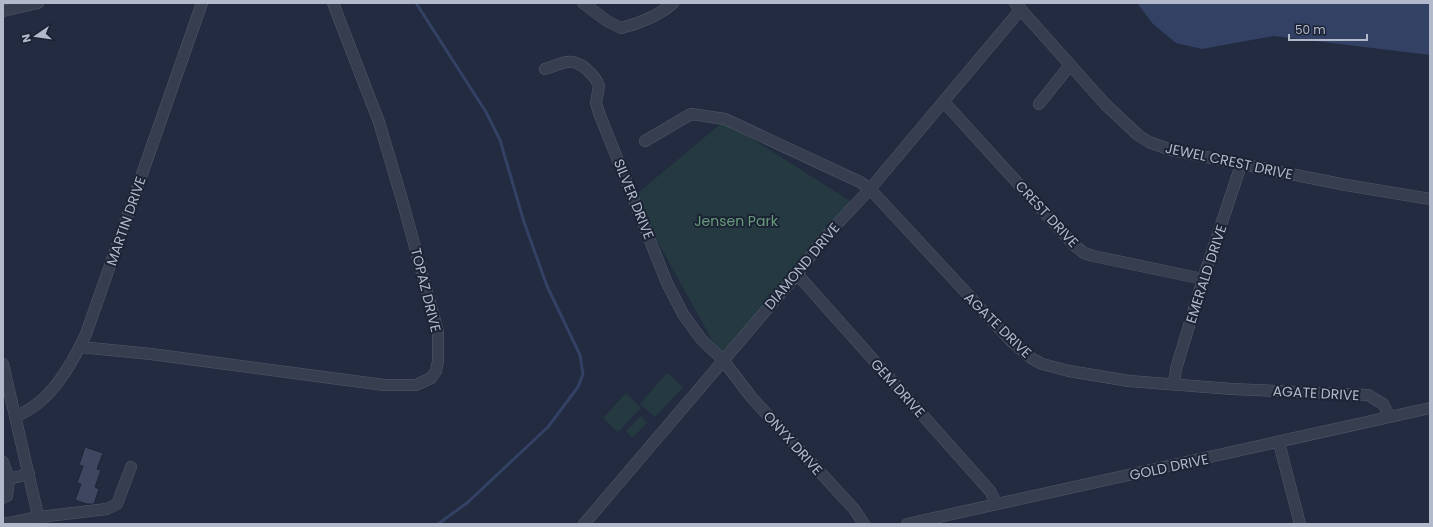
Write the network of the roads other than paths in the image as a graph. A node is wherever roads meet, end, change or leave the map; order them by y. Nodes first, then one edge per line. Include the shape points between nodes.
1 (38, 3) edge
2 (202, 3) edge
3 (333, 3) edge
4 (582, 3) edge
5 (673, 3) edge
6 (1018, 6) edge
7 (3, 11) edge
8 (1070, 65) junction
9 (545, 69) dead end
10 (944, 102) junction
11 (1039, 104) dead end
12 (644, 142) dead end
13 (1241, 165) junction
14 (870, 189) junction
15 (1430, 199) edge
16 (796, 274) junction
17 (1203, 279) junction
18 (80, 346) junction
19 (723, 360) junction
20 (3, 364) edge
21 (1174, 384) junction
22 (1430, 408) edge
23 (16, 416) junction
24 (1390, 417) junction
25 (1280, 443) junction
26 (3, 462) edge
27 (131, 467) dead end
28 (29, 474) junction
29 (9, 479) junction
30 (3, 498) edge
31 (997, 504) junction
32 (40, 520) edge
33 (4, 524) edge
34 (584, 524) edge
35 (864, 524) edge
36 (908, 524) edge
37 (1300, 524) edge

1 - 7 street
2 - 18 street, MARTIN DRIVE
3 - 18 street, TOPAZ DRIVE via 370,97 403,203 438,332 436,371 431,378 416,385 384,385
4 - 5 street via 621,28 631,26
6 - 8 street, JEWEL CREST DRIVE
6 - 10 street, DIAMOND DRIVE
8 - 11 street
8 - 13 street, JEWEL CREST DRIVE via 1121,120 1150,142 1187,155
9 - 19 street, SILVER DRIVE via 568,61 580,65 598,83 596,103 599,113 668,283 683,314 701,339
10 - 14 street, DIAMOND DRIVE
10 - 17 street, CREST DRIVE via 1084,253
12 - 14 street, AGATE DRIVE via 690,114 725,119 826,165
13 - 15 street, JEWEL CREST DRIVE
13 - 17 street, EMERALD DRIVE
14 - 16 street, DIAMOND DRIVE via 825,237
14 - 21 street, AGATE DRIVE via 983,312 1031,358 1042,364 1069,371 1129,381
16 - 19 street, DIAMOND DRIVE
16 - 31 street, GEM DRIVE via 990,491
17 - 21 street, EMERALD DRIVE via 1176,369
18 - 23 street, MARTIN DRIVE via 46,395 27,411
19 - 34 street, DIAMOND DRIVE
19 - 35 street, ONYX DRIVE via 752,398 854,509
20 - 23 street
21 - 24 street, AGATE DRIVE via 1368,395 1387,409
22 - 24 street, GOLD DRIVE
23 - 28 street
24 - 25 street, GOLD DRIVE
25 - 31 street, GOLD DRIVE
25 - 37 street
26 - 29 street
27 - 32 street via 117,504 107,509
28 - 29 street
28 - 32 street
29 - 30 street via 7,496
31 - 36 street, GOLD DRIVE
32 - 33 street

